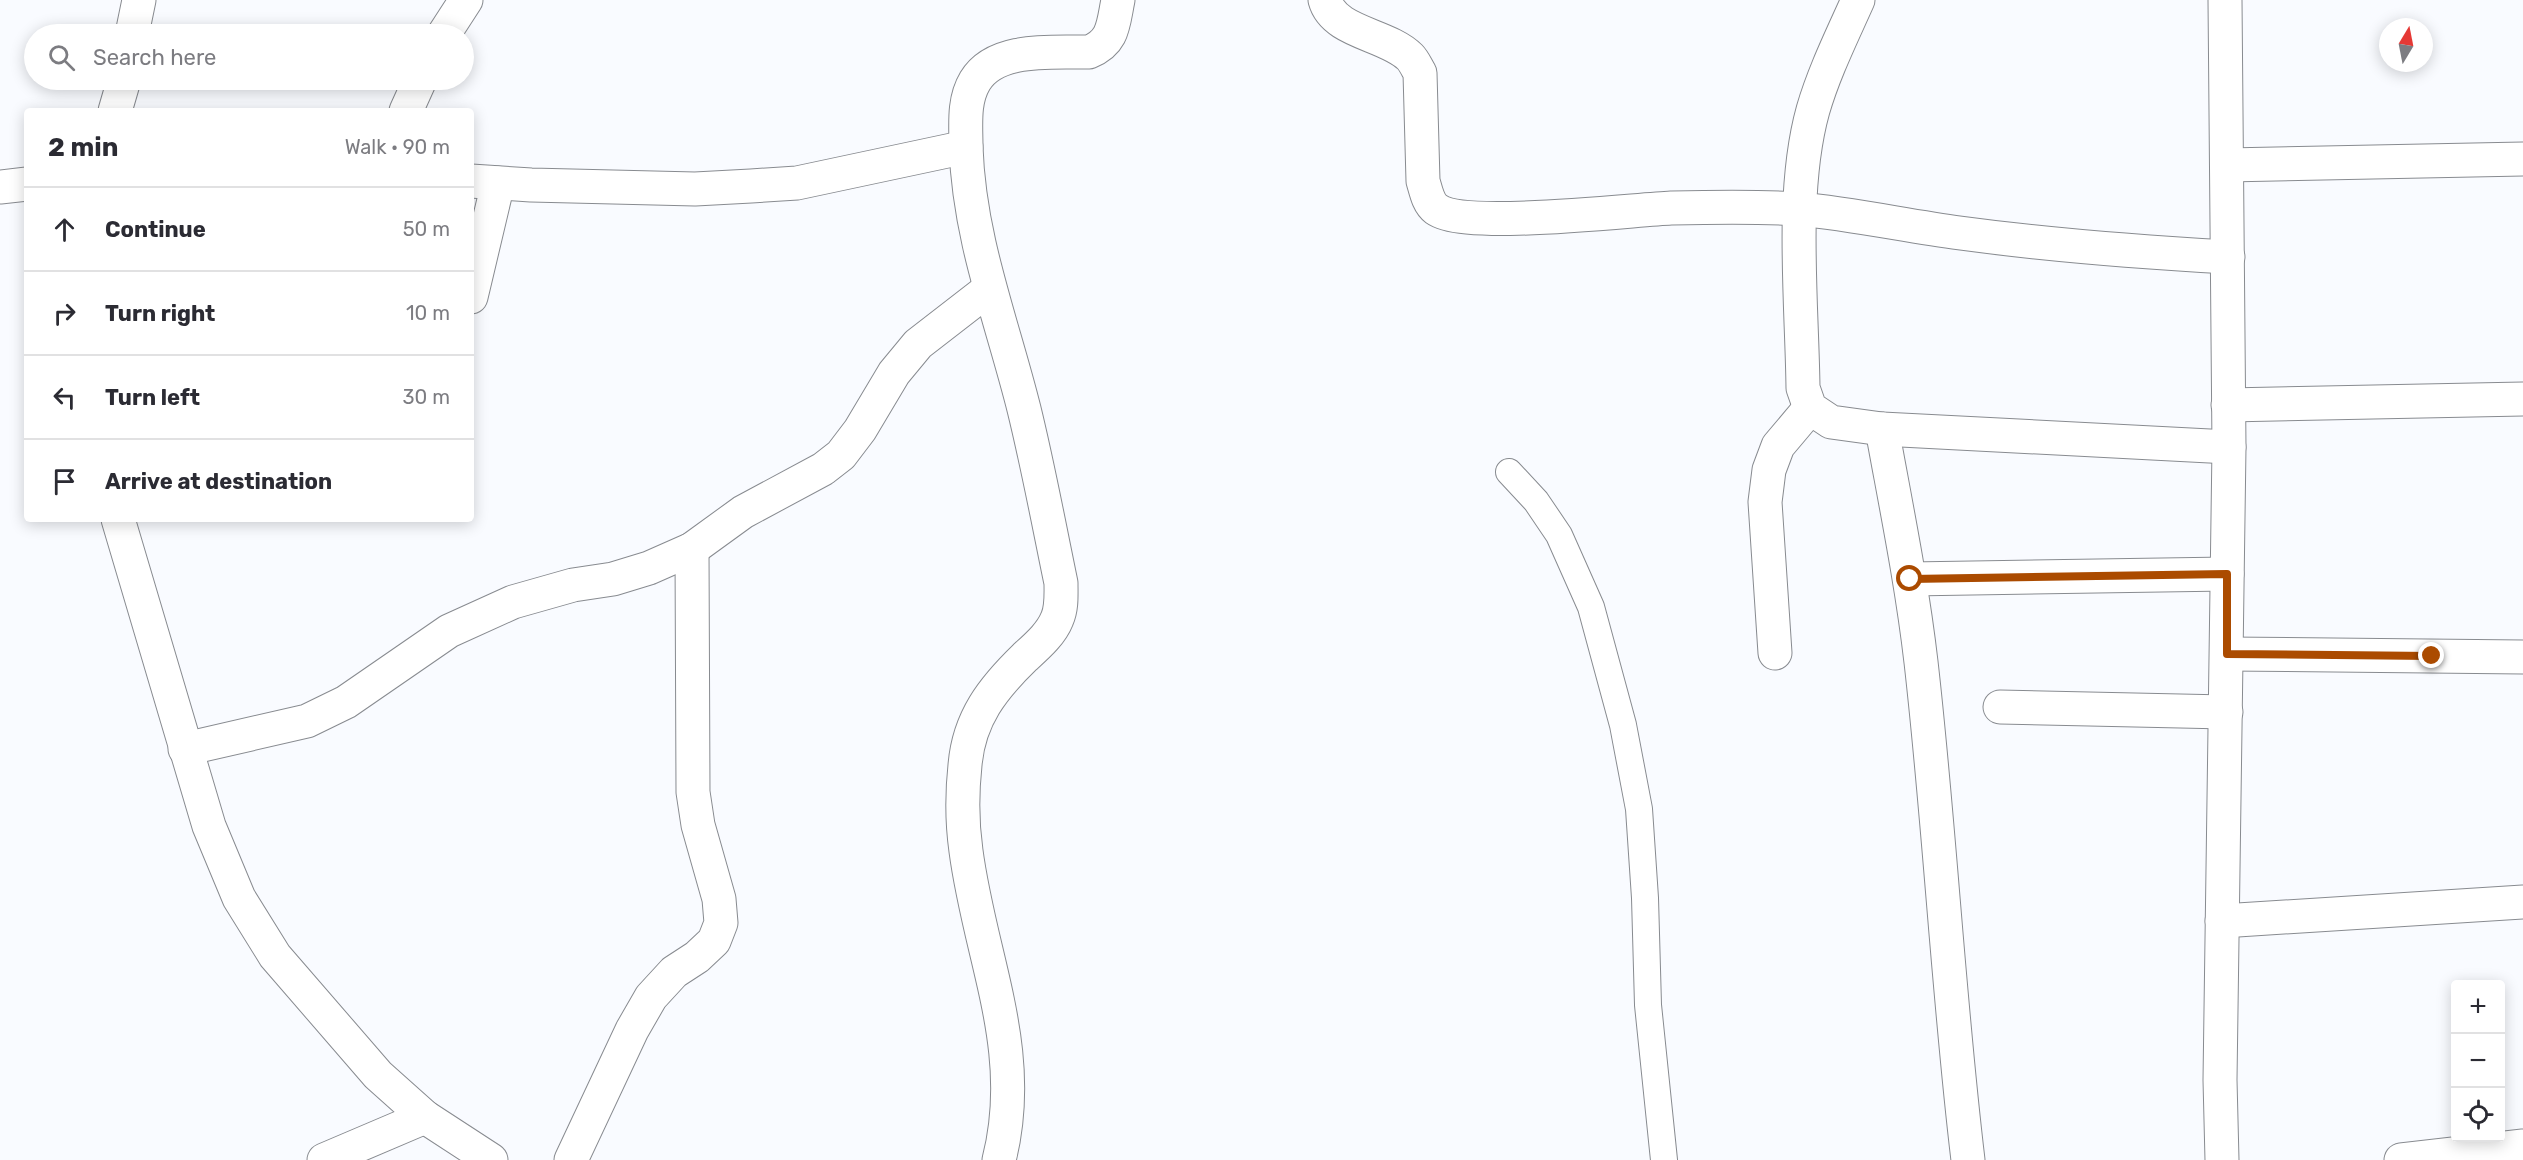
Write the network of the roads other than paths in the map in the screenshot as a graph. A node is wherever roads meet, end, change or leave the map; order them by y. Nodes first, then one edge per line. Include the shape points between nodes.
1 (139, 0) edge
2 (466, 0) edge
3 (1118, 0) edge
4 (1325, 0) edge
5 (1858, 0) edge
6 (2225, 0) edge
7 (134, 24) edge
8 (450, 24) edge
9 (121, 90) edge
10 (415, 90) edge
11 (116, 108) edge
12 (407, 108) edge
13 (966, 147) junction
14 (2523, 159) edge
15 (2227, 165) junction
16 (485, 182) edge
17 (24, 184) edge
18 (0, 187) edge
19 (1800, 209) junction
20 (2228, 257) junction
21 (474, 272) edge
22 (989, 289) junction
23 (2523, 399) edge
24 (2228, 405) junction
25 (1810, 408) junction
26 (1882, 429) junction
27 (2229, 447) junction
28 (1509, 472) dead end
29 (119, 522) edge
30 (692, 549) junction
31 (2227, 574) junction
32 (1910, 579) junction
33 (1775, 653) dead end
34 (2227, 654) junction
35 (2523, 657) edge
36 (2000, 707) dead end
37 (2226, 712) junction
38 (185, 749) junction
39 (2523, 902) edge
40 (2222, 921) junction
41 (425, 1117) junction
42 (2523, 1146) edge
43 (324, 1160) edge
44 (491, 1160) edge
45 (571, 1160) edge
46 (999, 1160) edge
47 (1664, 1160) edge
48 (1968, 1160) edge
49 (2222, 1160) edge
50 (2400, 1160) edge

1 - 7 street
2 - 8 street
3 - 13 street via 1111,33 1102,47 1089,52 1006,57 990,64 976,80 969,97
4 - 19 street via 1328,10 1342,22 1397,47 1411,58 1420,73 1424,181 1427,197 1437,209 1453,216 1474,218 1736,206
5 - 19 street via 1813,110 1805,145
6 - 15 street
9 - 11 street
10 - 12 street
13 - 16 street via 797,183 695,189
13 - 22 street via 974,224
14 - 15 street
15 - 20 street
16 - 21 street
17 - 18 street
19 - 20 street via 2030,242
19 - 25 street via 1803,387
20 - 24 street
22 - 30 street via 918,344 894,373 841,455 823,469 743,512
22 - 46 street via 1024,407 1061,583 1057,619 1047,636 991,693 977,715 965,764 966,851 1002,1017 1008,1074 1007,1115
23 - 24 street
24 - 27 street
25 - 26 street via 1831,422
25 - 33 street via 1778,446 1769,470 1765,502
26 - 27 street
26 - 32 street
27 - 31 street
28 - 47 lane via 1536,501 1559,535 1591,607 1623,725 1639,809 1648,1005
29 - 38 street
30 - 38 street via 613,579 573,585 513,602 460,626 346,702 307,721
30 - 45 street via 693,792 719,899 721,923 714,940 674,972 651,997
31 - 32 street
31 - 34 street
32 - 48 street
34 - 35 street
34 - 37 street
36 - 37 street
37 - 40 street
38 - 41 street via 209,826 239,898 275,956 378,1075
39 - 40 street
40 - 49 street
41 - 43 street
41 - 44 street
42 - 50 street

